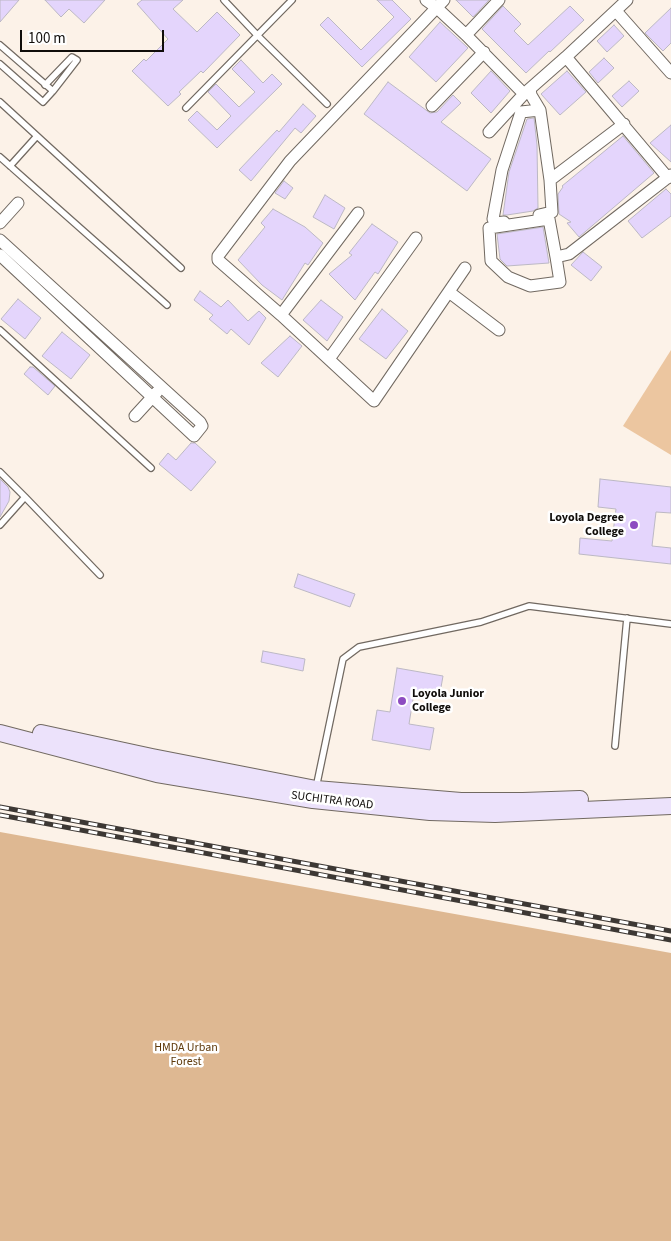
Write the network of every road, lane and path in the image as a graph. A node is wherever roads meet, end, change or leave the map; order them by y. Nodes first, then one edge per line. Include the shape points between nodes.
1 (224, 0) edge
2 (292, 0) edge
3 (426, 0) edge
4 (499, 0) edge
5 (627, 0) edge
6 (441, 4) edge
7 (616, 11) junction
8 (466, 35) junction
9 (258, 36) junction
10 (0, 45) edge
11 (484, 52) junction
12 (566, 57) junction
13 (0, 64) edge
14 (669, 67) edge
15 (46, 85) junction
16 (53, 91) junction
17 (527, 92) junction
18 (0, 102) edge
19 (326, 104) dead end
20 (432, 106) dead end
21 (186, 108) dead end
22 (540, 110) junction
23 (624, 124) junction
24 (488, 132) dead end
25 (38, 136) junction
26 (0, 157) edge
27 (10, 166) junction
28 (669, 177) edge
29 (550, 180) junction
30 (18, 203) dead end
31 (358, 213) dead end
32 (0, 223) edge
33 (416, 238) dead end
34 (0, 240) edge
35 (0, 255) edge
36 (556, 257) junction
37 (181, 268) dead end
38 (465, 268) dead end
39 (449, 292) junction
40 (167, 305) dead end
41 (281, 315) junction
42 (0, 330) edge
43 (499, 330) dead end
44 (119, 348) junction
45 (110, 358) junction
46 (329, 359) junction
47 (162, 387) junction
48 (153, 397) junction
49 (134, 416) dead end
50 (150, 468) dead end
51 (0, 472) edge
52 (24, 497) junction
53 (0, 525) edge
54 (100, 575) dead end
55 (627, 618) junction
56 (671, 624) edge
57 (0, 723) edge
58 (0, 733) edge
59 (615, 746) dead end
60 (88, 749) junction
61 (316, 789) junction
62 (671, 795) edge
63 (671, 806) edge

1 - 9 lane
2 - 9 lane
3 - 6 street
4 - 8 street
5 - 7 street
6 - 8 street
6 - 41 street via 290,161 218,256 219,262
7 - 12 street
7 - 14 street
8 - 11 street
9 - 19 lane
9 - 21 lane
10 - 15 lane
11 - 17 street
11 - 20 street
12 - 17 street
12 - 23 street
13 - 16 lane via 43,102
15 - 16 lane
15 - 16 lane via 72,57 77,60
17 - 22 street
17 - 24 street
18 - 25 lane
22 - 29 street
22 - 29 street via 521,112 502,170 494,222 552,212
23 - 28 street
23 - 29 street
25 - 27 lane
25 - 37 lane
26 - 27 lane
27 - 40 lane
28 - 36 street via 569,254
30 - 32 street
31 - 41 street
33 - 46 street
34 - 44 street
35 - 45 street
36 - 36 street via 549,219 488,228 491,261 508,277 530,286 560,282
38 - 39 street
39 - 43 street
39 - 46 street via 374,401
41 - 46 street
42 - 50 lane
44 - 45 street
44 - 47 street
45 - 48 street
47 - 48 street
47 - 48 street via 201,424 194,436
48 - 49 street
51 - 52 lane
52 - 53 lane
52 - 54 lane
55 - 56 lane
55 - 59 lane
55 - 61 lane via 529,606 481,622 359,647 343,659
57 - 60 main road, SUCHITRA ROAD
58 - 60 main road, SUCHITRA ROAD
60 - 61 main road, SUCHITRA ROAD via 152,757
60 - 63 main road, SUCHITRA ROAD via 157,774 313,800 430,812 495,814
61 - 62 main road, SUCHITRA ROAD via 461,801 523,802

